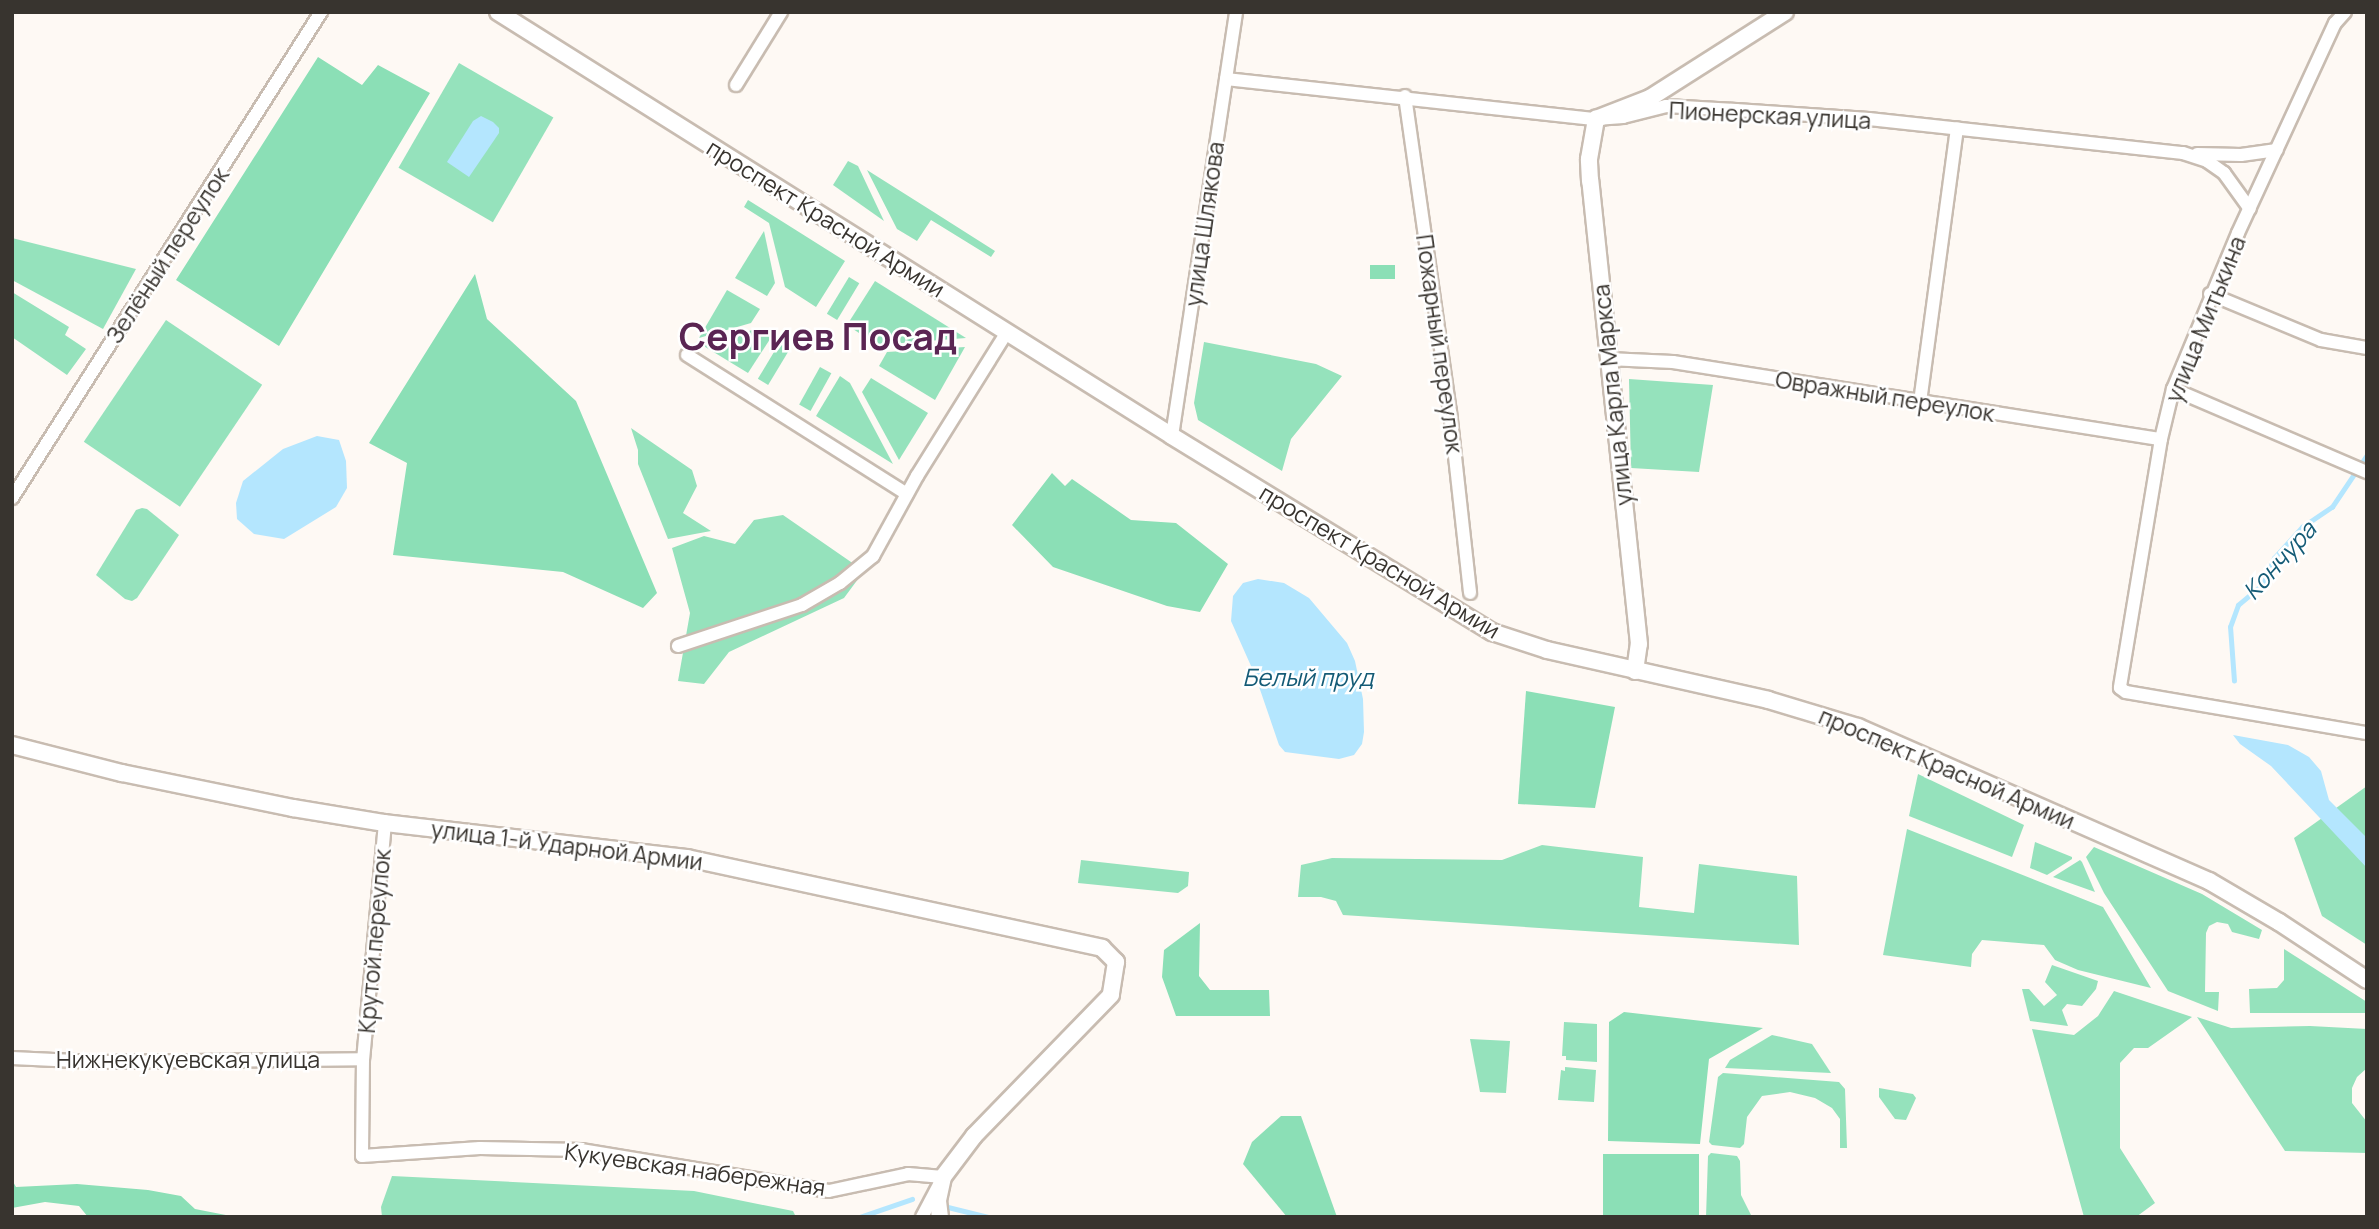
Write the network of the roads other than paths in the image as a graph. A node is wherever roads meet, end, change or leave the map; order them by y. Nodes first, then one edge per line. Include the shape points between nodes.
1 (321, 12) edge
2 (498, 12) edge
3 (781, 12) edge
4 (1236, 12) edge
5 (1785, 12) edge
6 (2344, 12) edge
7 (1226, 79) junction
8 (736, 85) dead end
9 (1405, 96) junction
10 (1597, 119) junction
11 (1957, 128) junction
12 (2277, 150) junction
13 (2183, 153) junction
14 (2250, 209) junction
15 (2210, 294) junction
16 (1007, 332) junction
17 (2367, 348) edge
18 (687, 355) dead end
19 (1608, 359) junction
20 (2173, 389) junction
21 (1920, 402) junction
22 (1172, 436) junction
23 (2161, 439) junction
24 (2367, 472) edge
25 (907, 494) junction
26 (12, 498) edge
27 (1469, 593) dead end
28 (678, 646) dead end
29 (1634, 671) junction
30 (2367, 733) edge
31 (12, 745) edge
32 (385, 823) junction
33 (2367, 980) edge
34 (12, 1058) edge
35 (363, 1059) junction
36 (362, 1157) joint
37 (943, 1177) junction
38 (922, 1217) edge
39 (940, 1217) edge

1 - 26 street, Зелёный переулок
2 - 16 main road, проспект Красной Армии
3 - 8 street
4 - 7 street, улица Шлякова
5 - 10 main road via 1650,98
6 - 12 street, улица Митькина
7 - 9 street, Пионерская улица
7 - 22 street, улица Шлякова
9 - 10 street, Пионерская улица
9 - 27 street, Пожарный переулок via 1450,411
10 - 11 street, Пионерская улица via 1666,106
10 - 19 main road, улица Карла Маркса via 1590,181
11 - 13 street, Пионерская улица
11 - 21 street
12 - 13 street via 2241,155
12 - 14 street, улица Митькина
13 - 14 street, Пионерская улица via 2224,173
14 - 15 street, улица Митькина
15 - 17 street via 2321,340
15 - 20 street, улица Митькина
16 - 22 main road, проспект Красной Армии
16 - 25 street
18 - 25 street
19 - 21 street, Овражный переулок via 1673,362
19 - 29 main road, улица Карла Маркса via 1639,644
20 - 23 street, улица Митькина
20 - 24 street
21 - 23 street, Овражный переулок
22 - 29 main road, проспект Красной Армии via 1492,632
23 - 30 street, улица Митькина via 2120,688
25 - 28 street via 873,556 840,583 802,605
29 - 33 main road, проспект Красной Армии via 1818,713 1870,732 2209,881
31 - 32 main road, улица 1-й Ударной Армии via 219,795
32 - 35 street, Крутой переулок
32 - 37 main road, улица 1-й Ударной Армии via 687,858 1102,948 1116,962 1111,995 974,1136
34 - 35 street, Нижнекукуевская улица via 97,1062
35 - 36 street, Крутой переулок
36 - 37 street, Кукуевская набережная via 480,1148 581,1150 829,1191 908,1174
37 - 38 street
37 - 39 main road

